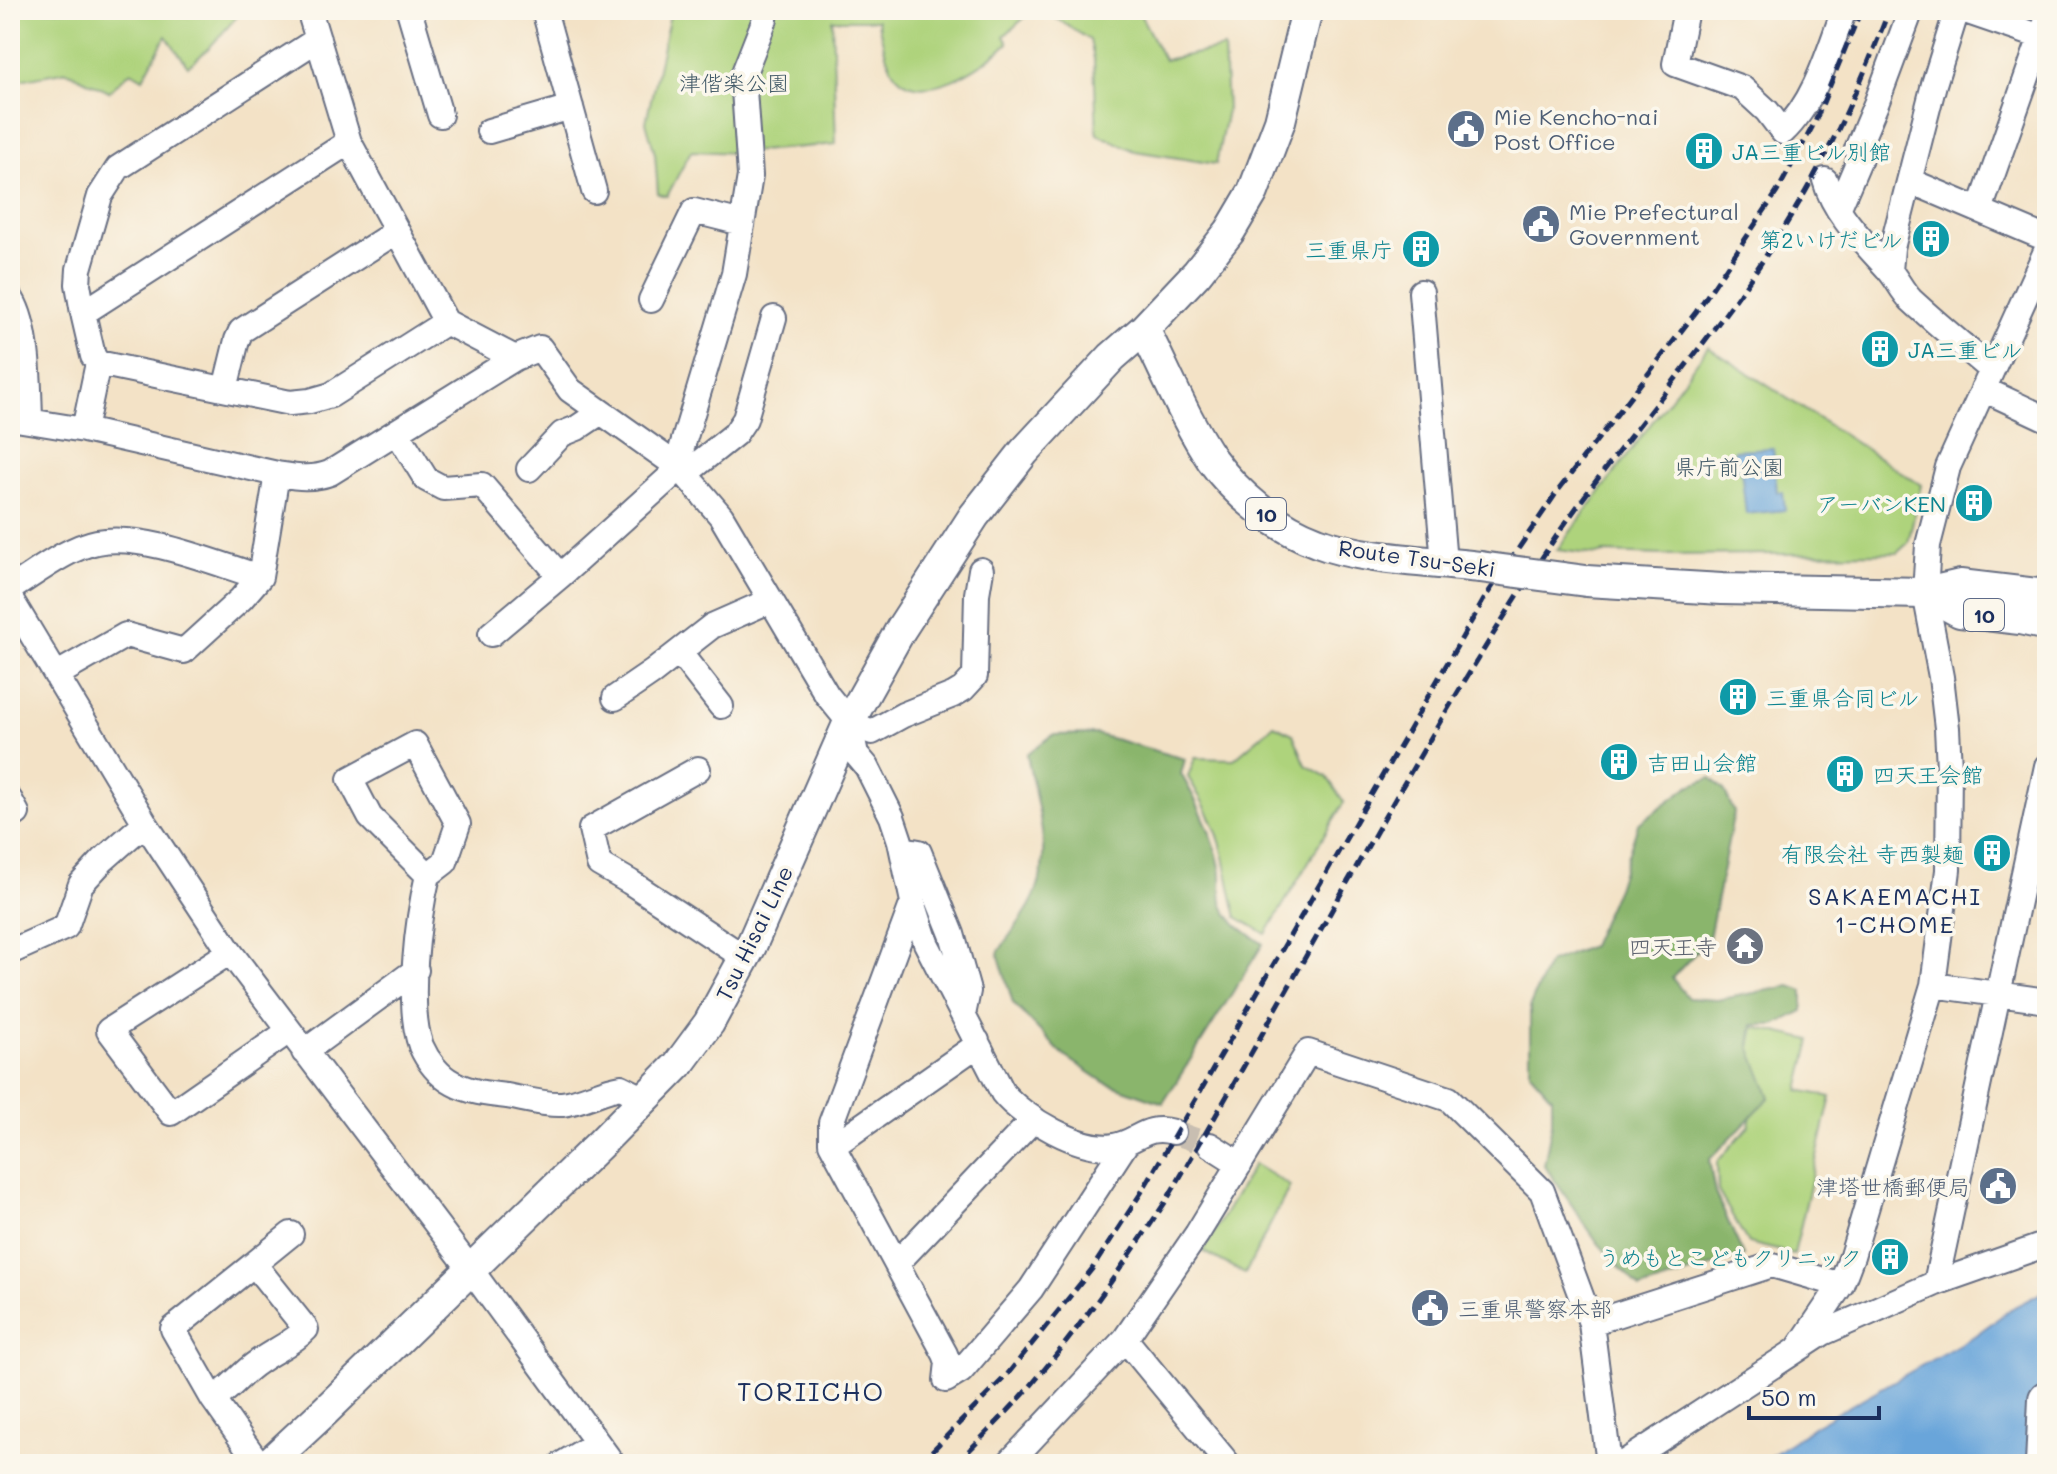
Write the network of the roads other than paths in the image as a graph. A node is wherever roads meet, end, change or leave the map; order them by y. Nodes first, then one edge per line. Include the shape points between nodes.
1 (309, 10) edge
2 (409, 10) edge
3 (544, 10) edge
4 (766, 10) edge
5 (1307, 10) edge
6 (1686, 10) edge
7 (1844, 10) edge
8 (1911, 10) edge
9 (1959, 10) edge
10 (2046, 32) edge
11 (318, 39) junction
12 (571, 107) junction
13 (440, 115) dead end
14 (489, 131) dead end
15 (349, 142) junction
16 (1825, 180) dead end
17 (1910, 181) junction
18 (594, 191) dead end
19 (1839, 207) junction
20 (1980, 210) junction
21 (742, 223) junction
22 (397, 231) junction
23 (2047, 239) edge
24 (2047, 249) edge
25 (1890, 271) junction
26 (1421, 292) dead end
27 (12, 300) dead end
28 (651, 300) dead end
29 (83, 313) junction
30 (774, 318) dead end
31 (446, 322) junction
32 (1144, 329) junction
33 (515, 358) junction
34 (98, 363) junction
35 (1988, 380) junction
36 (225, 389) junction
37 (601, 412) junction
38 (20, 419) edge
39 (2047, 419) edge
40 (84, 430) junction
41 (397, 432) junction
42 (529, 469) dead end
43 (682, 471) junction
44 (277, 474) junction
45 (1444, 563) junction
46 (981, 570) dead end
47 (560, 576) junction
48 (260, 577) junction
49 (10, 589) edge
50 (1925, 593) junction
51 (2047, 595) edge
52 (10, 598) edge
53 (769, 601) junction
54 (2047, 625) edge
55 (491, 634) dead end
56 (679, 652) junction
57 (56, 675) junction
58 (615, 698) dead end
59 (721, 706) dead end
60 (849, 722) junction
61 (2047, 766) edge
62 (698, 769) dead end
63 (10, 800) edge
64 (10, 817) edge
65 (145, 823) junction
66 (902, 849) junction
67 (428, 875) junction
68 (913, 902) junction
69 (10, 952) edge
70 (230, 952) junction
71 (745, 958) junction
72 (416, 970) junction
73 (1933, 985) junction
74 (1998, 993) junction
75 (2047, 1001) edge
76 (963, 1015) junction
77 (289, 1031) junction
78 (977, 1041) junction
79 (304, 1052) junction
80 (645, 1099) junction
81 (1034, 1119) junction
82 (1173, 1132) tunnel mouth
83 (1127, 1142) junction
84 (1210, 1145) tunnel mouth
85 (833, 1146) junction
86 (1240, 1164) junction
87 (291, 1234) dead end
88 (2047, 1244) edge
89 (897, 1263) junction
90 (254, 1264) junction
91 (471, 1270) junction
92 (1936, 1283) junction
93 (1841, 1285) junction
94 (1591, 1323) junction
95 (1125, 1339) junction
96 (1799, 1347) junction
97 (213, 1399) junction
98 (2047, 1399) edge
99 (597, 1443) junction
100 (259, 1464) edge
101 (268, 1464) edge
102 (562, 1464) edge
103 (613, 1464) edge
104 (1008, 1464) edge
105 (1228, 1464) edge
106 (1609, 1464) edge
107 (1622, 1464) edge
108 (2044, 1464) edge

1 - 11 street
2 - 13 street
3 - 12 street
4 - 21 street via 743,75 750,176
5 - 32 main road via 1280,121 1253,192 1197,273
6 - 7 street via 1675,64 1742,88 1783,132 1798,118
8 - 19 street
9 - 10 street
9 - 17 street
10 - 20 street
11 - 15 street
11 - 29 street via 118,168 100,196 82,256 78,284
12 - 14 street
12 - 18 street
15 - 22 street
15 - 29 street
16 - 19 street via 1830,199
17 - 20 street
17 - 25 street
19 - 25 street
20 - 23 street
21 - 28 street via 694,211
21 - 43 street via 734,274 682,447
22 - 31 street
22 - 36 street via 241,331
24 - 35 street
25 - 35 street
26 - 45 street
27 - 38 street via 28,374
29 - 34 street
30 - 43 street via 745,419 735,434
31 - 33 street
31 - 36 street via 331,395 290,403
32 - 45 main road, Route Tsu-Seki / 10 via 1213,460 1272,519 1317,542 1383,557
32 - 60 main road, Tsu Hisai Line via 1024,452 974,516
33 - 37 street via 540,348 570,390
33 - 41 street
34 - 36 street
34 - 40 street
35 - 39 street
35 - 50 street via 1942,484 1928,545
37 - 42 street via 562,434
37 - 43 street
38 - 40 street
40 - 44 street
41 - 44 street via 318,478
41 - 47 street via 426,479 443,488 482,485
43 - 47 street
43 - 53 street via 721,516
44 - 48 street
45 - 50 main road, Route Tsu-Seki / 10, bridge via 1586,581
46 - 60 street via 975,676 953,695 872,732
47 - 55 street
48 - 49 street via 120,540 73,552
48 - 57 street via 184,651 126,635
50 - 51 main road, Route Tsu-Seki / 10 via 1960,585
50 - 54 main road, Route Tsu-Seki / 10 via 1960,612
50 - 73 street via 1941,677 1949,768 1948,870
52 - 57 street
53 - 56 street via 712,626
53 - 60 street
56 - 58 street
56 - 59 street
57 - 65 street
60 - 66 street via 856,754 892,817
60 - 71 main road, Tsu Hisai Line
61 - 74 street
62 - 71 street via 591,829 599,864
63 - 64 street via 17,813
65 - 69 street via 81,884 66,927
65 - 70 street
66 - 68 street
66 - 76 street via 919,852 947,919 968,991
67 - 67 street via 445,862 458,824 415,744 350,779 370,817
67 - 72 street
68 - 76 street via 926,943
68 - 85 street via 831,1123
70 - 77 street
70 - 77 street via 109,1030 171,1113
71 - 80 main road, Tsu Hisai Line via 709,1023
72 - 79 street
72 - 80 street via 420,1044 453,1083 476,1092 557,1104 621,1087
73 - 74 street
73 - 93 street
74 - 75 street
74 - 92 street
76 - 78 street
77 - 79 street
78 - 81 street via 1003,1093
78 - 85 street
79 - 91 street
80 - 91 main road, Tsu Hisai Line
81 - 83 street via 1091,1147
81 - 89 street
82 - 83 street via 1150,1130
83 - 89 street via 1031,1289 991,1339 946,1380 945,1354
84 - 86 street
85 - 89 street
86 - 94 street via 1308,1052 1449,1099 1542,1191
86 - 95 street
87 - 90 street
88 - 92 street
90 - 97 street via 173,1329
90 - 97 street via 306,1329
91 - 99 street
91 - 101 main road, Tsu Hisai Line
92 - 96 street
93 - 94 street via 1772,1265
93 - 96 street
94 - 106 street
95 - 104 street
95 - 105 street
96 - 107 street
97 - 100 street
98 - 108 highway
99 - 102 street
99 - 103 street

